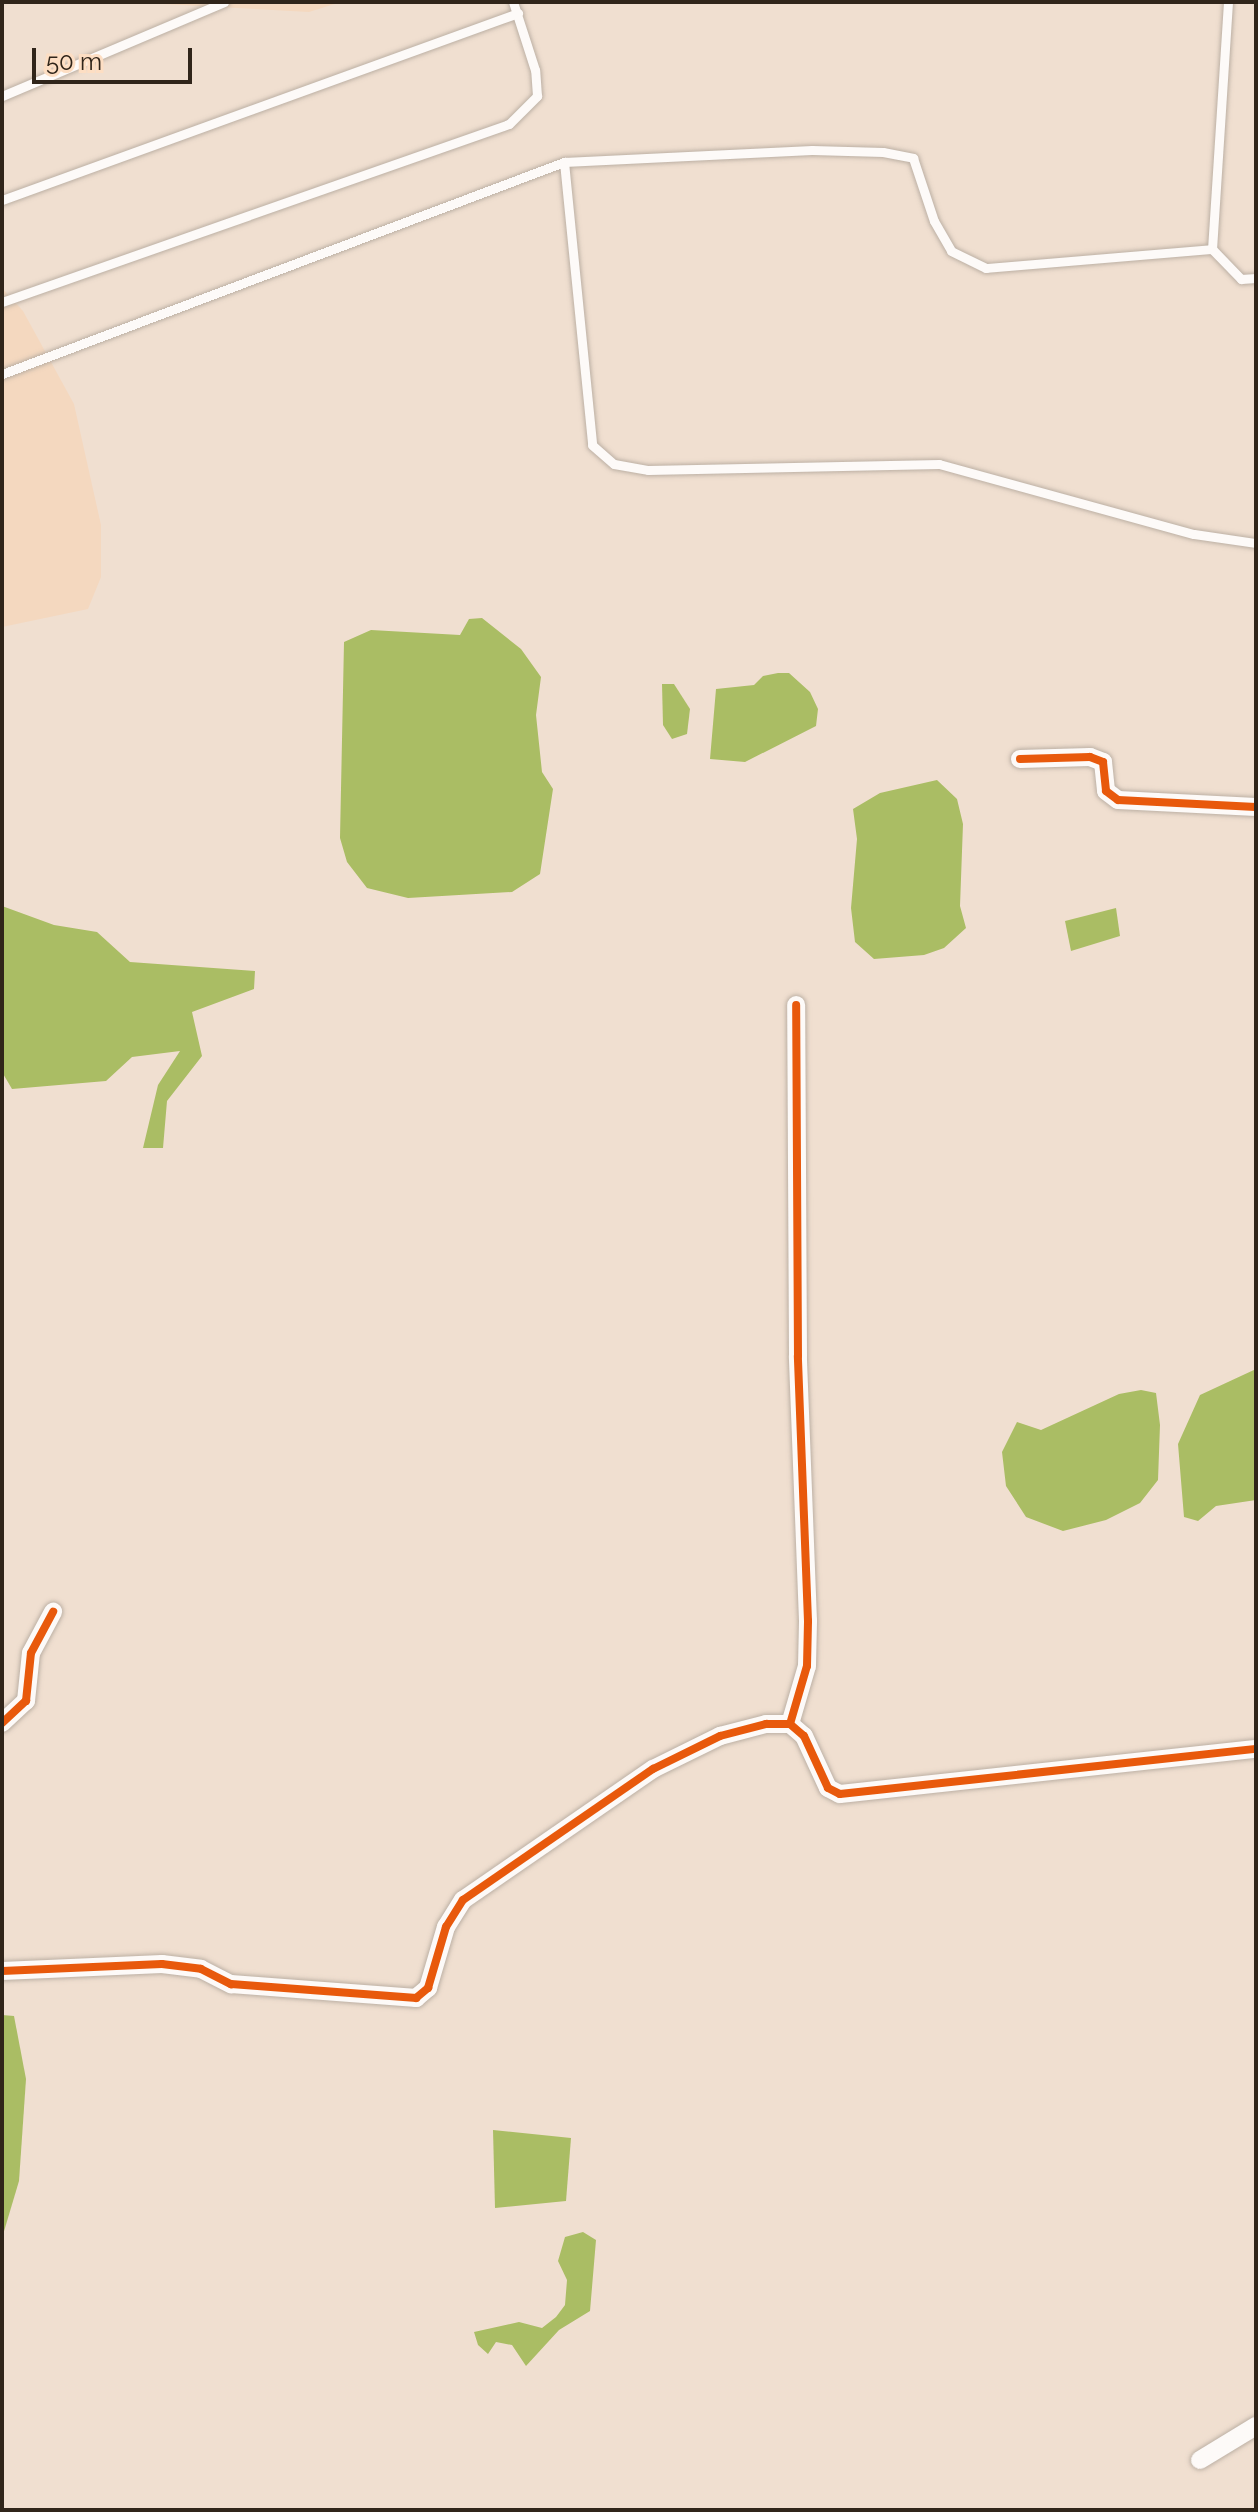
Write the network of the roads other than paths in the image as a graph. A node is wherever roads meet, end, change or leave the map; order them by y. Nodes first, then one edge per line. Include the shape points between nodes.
1 (224, 2) edge
2 (513, 2) edge
3 (1228, 2) edge
4 (518, 13) junction
5 (2, 96) edge
6 (564, 162) junction
7 (2, 200) edge
8 (1212, 249) junction
9 (1256, 278) edge
10 (2, 302) edge
11 (2, 374) edge
12 (1256, 543) edge
13 (1020, 759) dead end
14 (1256, 807) edge
15 (796, 1005) dead end
16 (53, 1612) dead end
17 (2, 1723) edge
18 (790, 1724) junction
19 (1256, 1749) edge
20 (2, 1971) edge
21 (1256, 2426) edge
22 (1200, 2460) dead end

1 - 5 lane
2 - 4 lane
3 - 8 lane
4 - 7 lane
4 - 10 lane via 537,96 509,124
6 - 8 lane via 812,150 883,152 913,158 934,221 951,251 986,268
6 - 11 lane
6 - 12 lane via 592,445 614,464 648,470 939,464 1194,534
8 - 9 lane via 1241,279
13 - 14 street via 1090,757 1103,762 1106,791 1118,800
15 - 18 street via 798,1356 808,1621 807,1666
16 - 17 street via 31,1653 26,1701
18 - 19 street via 804,1736 828,1788 840,1794
18 - 20 street via 766,1724 720,1736 680,1754 506,1866 463,1900 446,1927 428,1988 416,1998 231,1984 201,1969 162,1964
21 - 22 street

